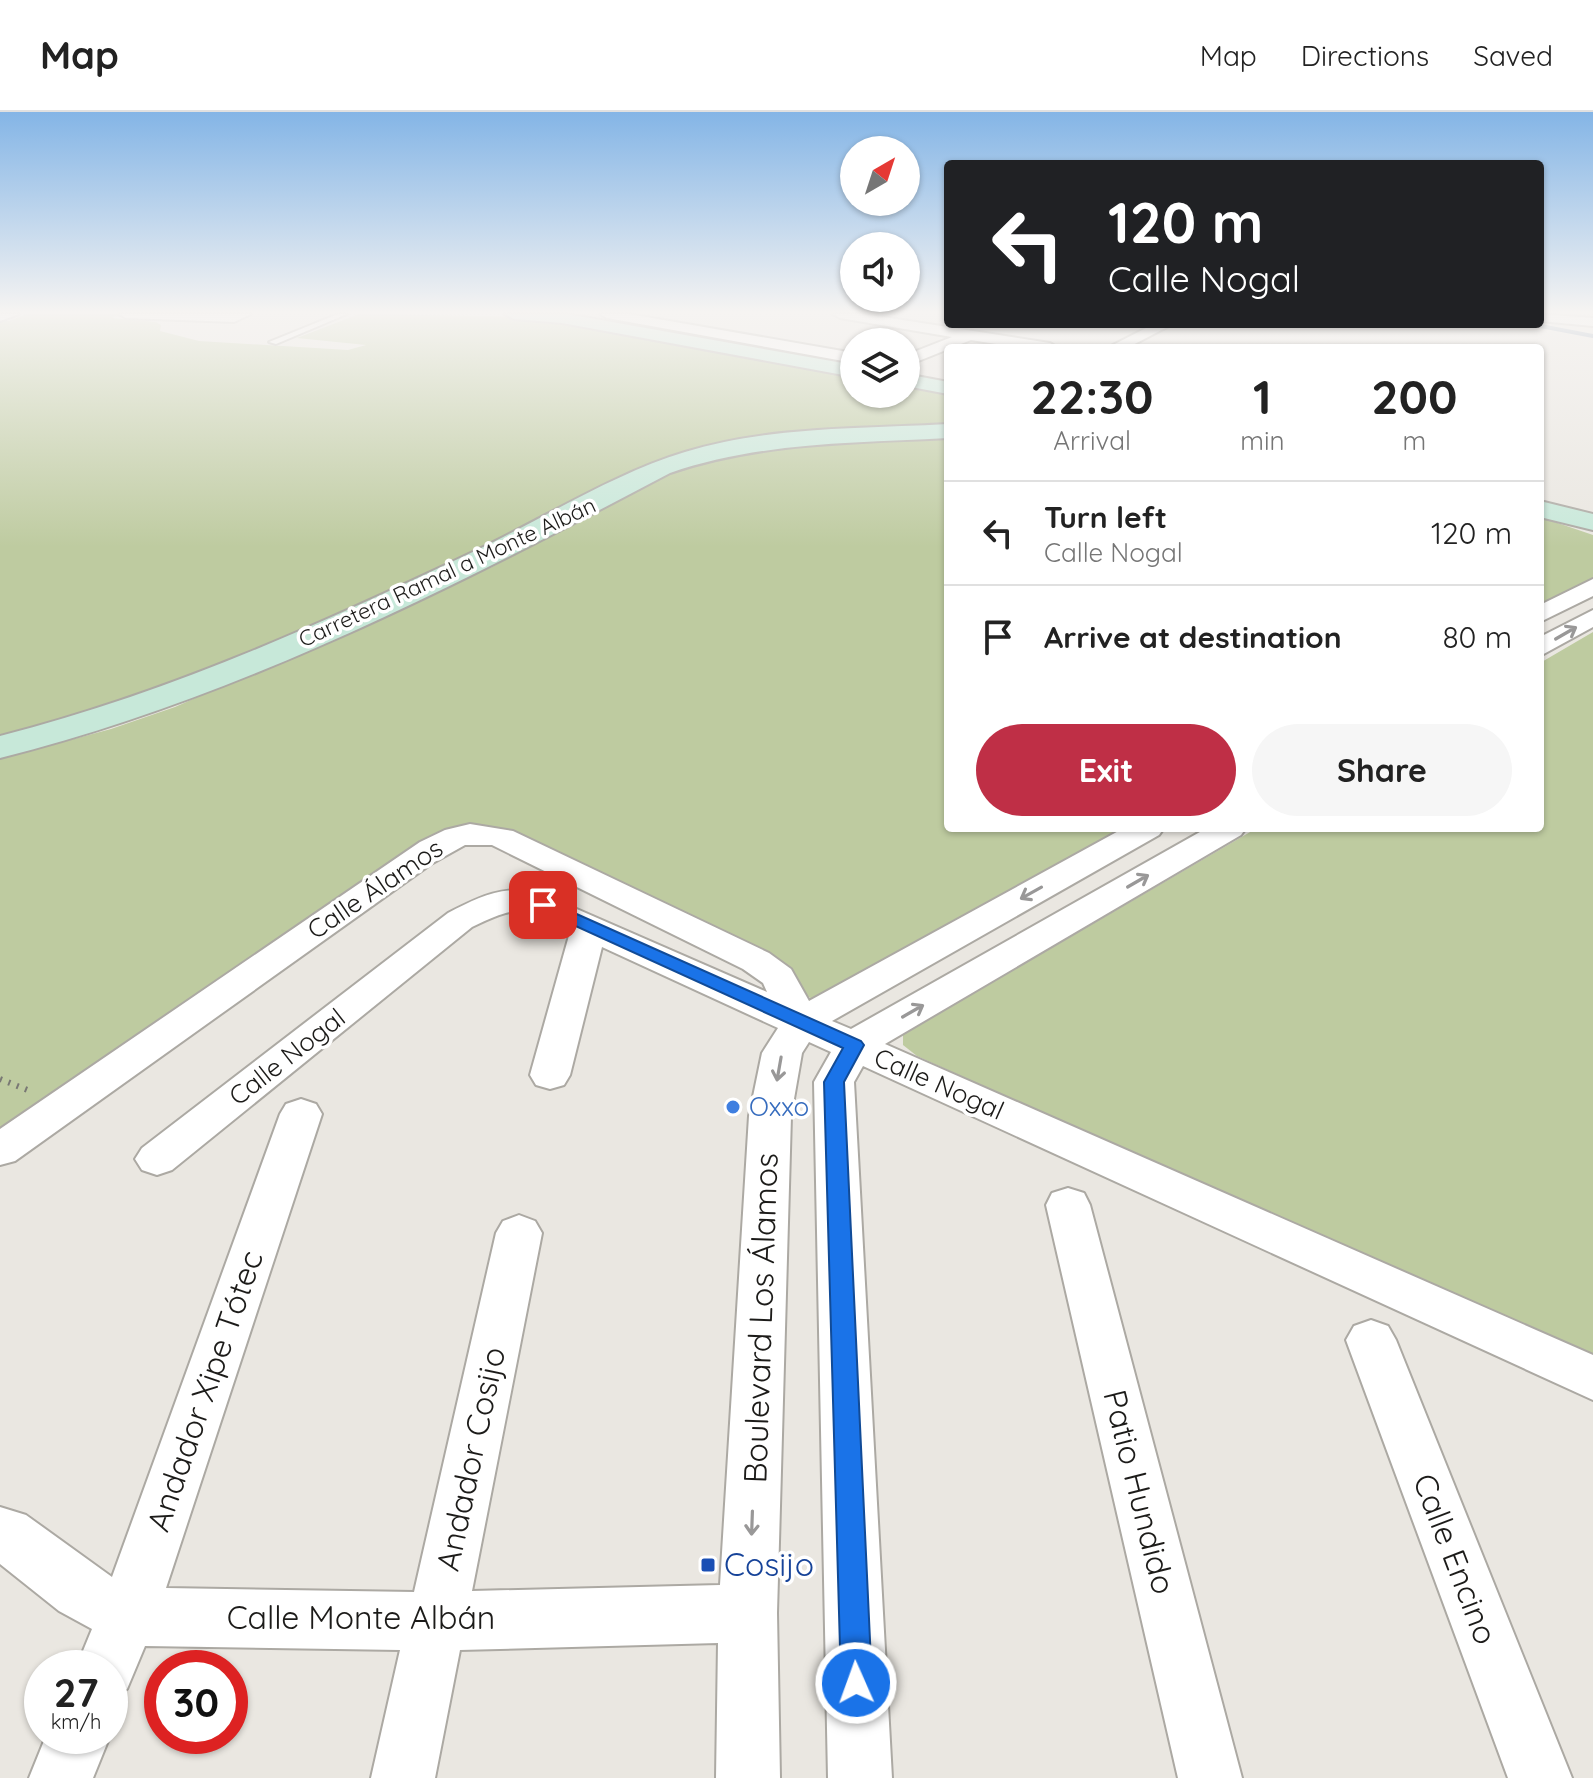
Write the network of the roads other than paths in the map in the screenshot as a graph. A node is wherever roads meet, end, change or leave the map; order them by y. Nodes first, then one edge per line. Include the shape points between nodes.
1 (944, 431) edge
2 (1544, 510) edge
3 (1593, 522) edge
4 (1593, 586) edge
5 (1544, 613) edge
6 (1593, 617) edge
7 (1544, 646) edge
8 (0, 747) edge
9 (1141, 832) edge
10 (1223, 832) edge
11 (590, 926) junction
12 (801, 1022) junction
13 (854, 1045) junction
14 (550, 1075) dead end
15 (301, 1114) dead end
16 (0, 1150) edge
17 (157, 1159) dead end
18 (1068, 1205) dead end
19 (519, 1233) dead end
20 (1371, 1340) dead end
21 (1593, 1378) edge
22 (0, 1533) edge
23 (748, 1613) junction
24 (436, 1621) junction
25 (116, 1642) edge
26 (71, 1754) edge
27 (61, 1778) edge
28 (403, 1778) edge
29 (748, 1778) edge
30 (860, 1778) edge
31 (1210, 1778) edge
32 (1540, 1778) edge

1 - 8 street, Carretera Ramal a Monte Albán via 754,444 675,463 487,558 209,682 119,715
2 - 3 street
4 - 5 street
7 -> 6 street
9 -> 12 street
13 -> 10 street
11 - 12 street, Calle Nogal
11 - 14 street
11 - 17 street, Calle Nogal via 528,900 501,900 472,912
12 - 13 street, Calle Nogal
12 - 16 street, Calle Álamos via 778,977 756,961 510,842 466,832 393,875
12 -> 23 street, Boulevard Los Álamos via 782,1053 770,1116
13 - 21 street, Calle Nogal
13 - 30 street via 834,1082
15 - 25 street, Andador Xipe Tótec
18 - 31 street, Patio Hundido
19 - 24 street, Andador Cosijo
20 - 32 street, Calle Encino
22 - 25 street, Calle Monte Albán via 80,1591
23 - 24 street, Calle Monte Albán
23 - 29 street, Boulevard Los Álamos
24 - 25 street, Calle Monte Albán
24 - 28 street, Andador Cosijo
26 - 27 street

